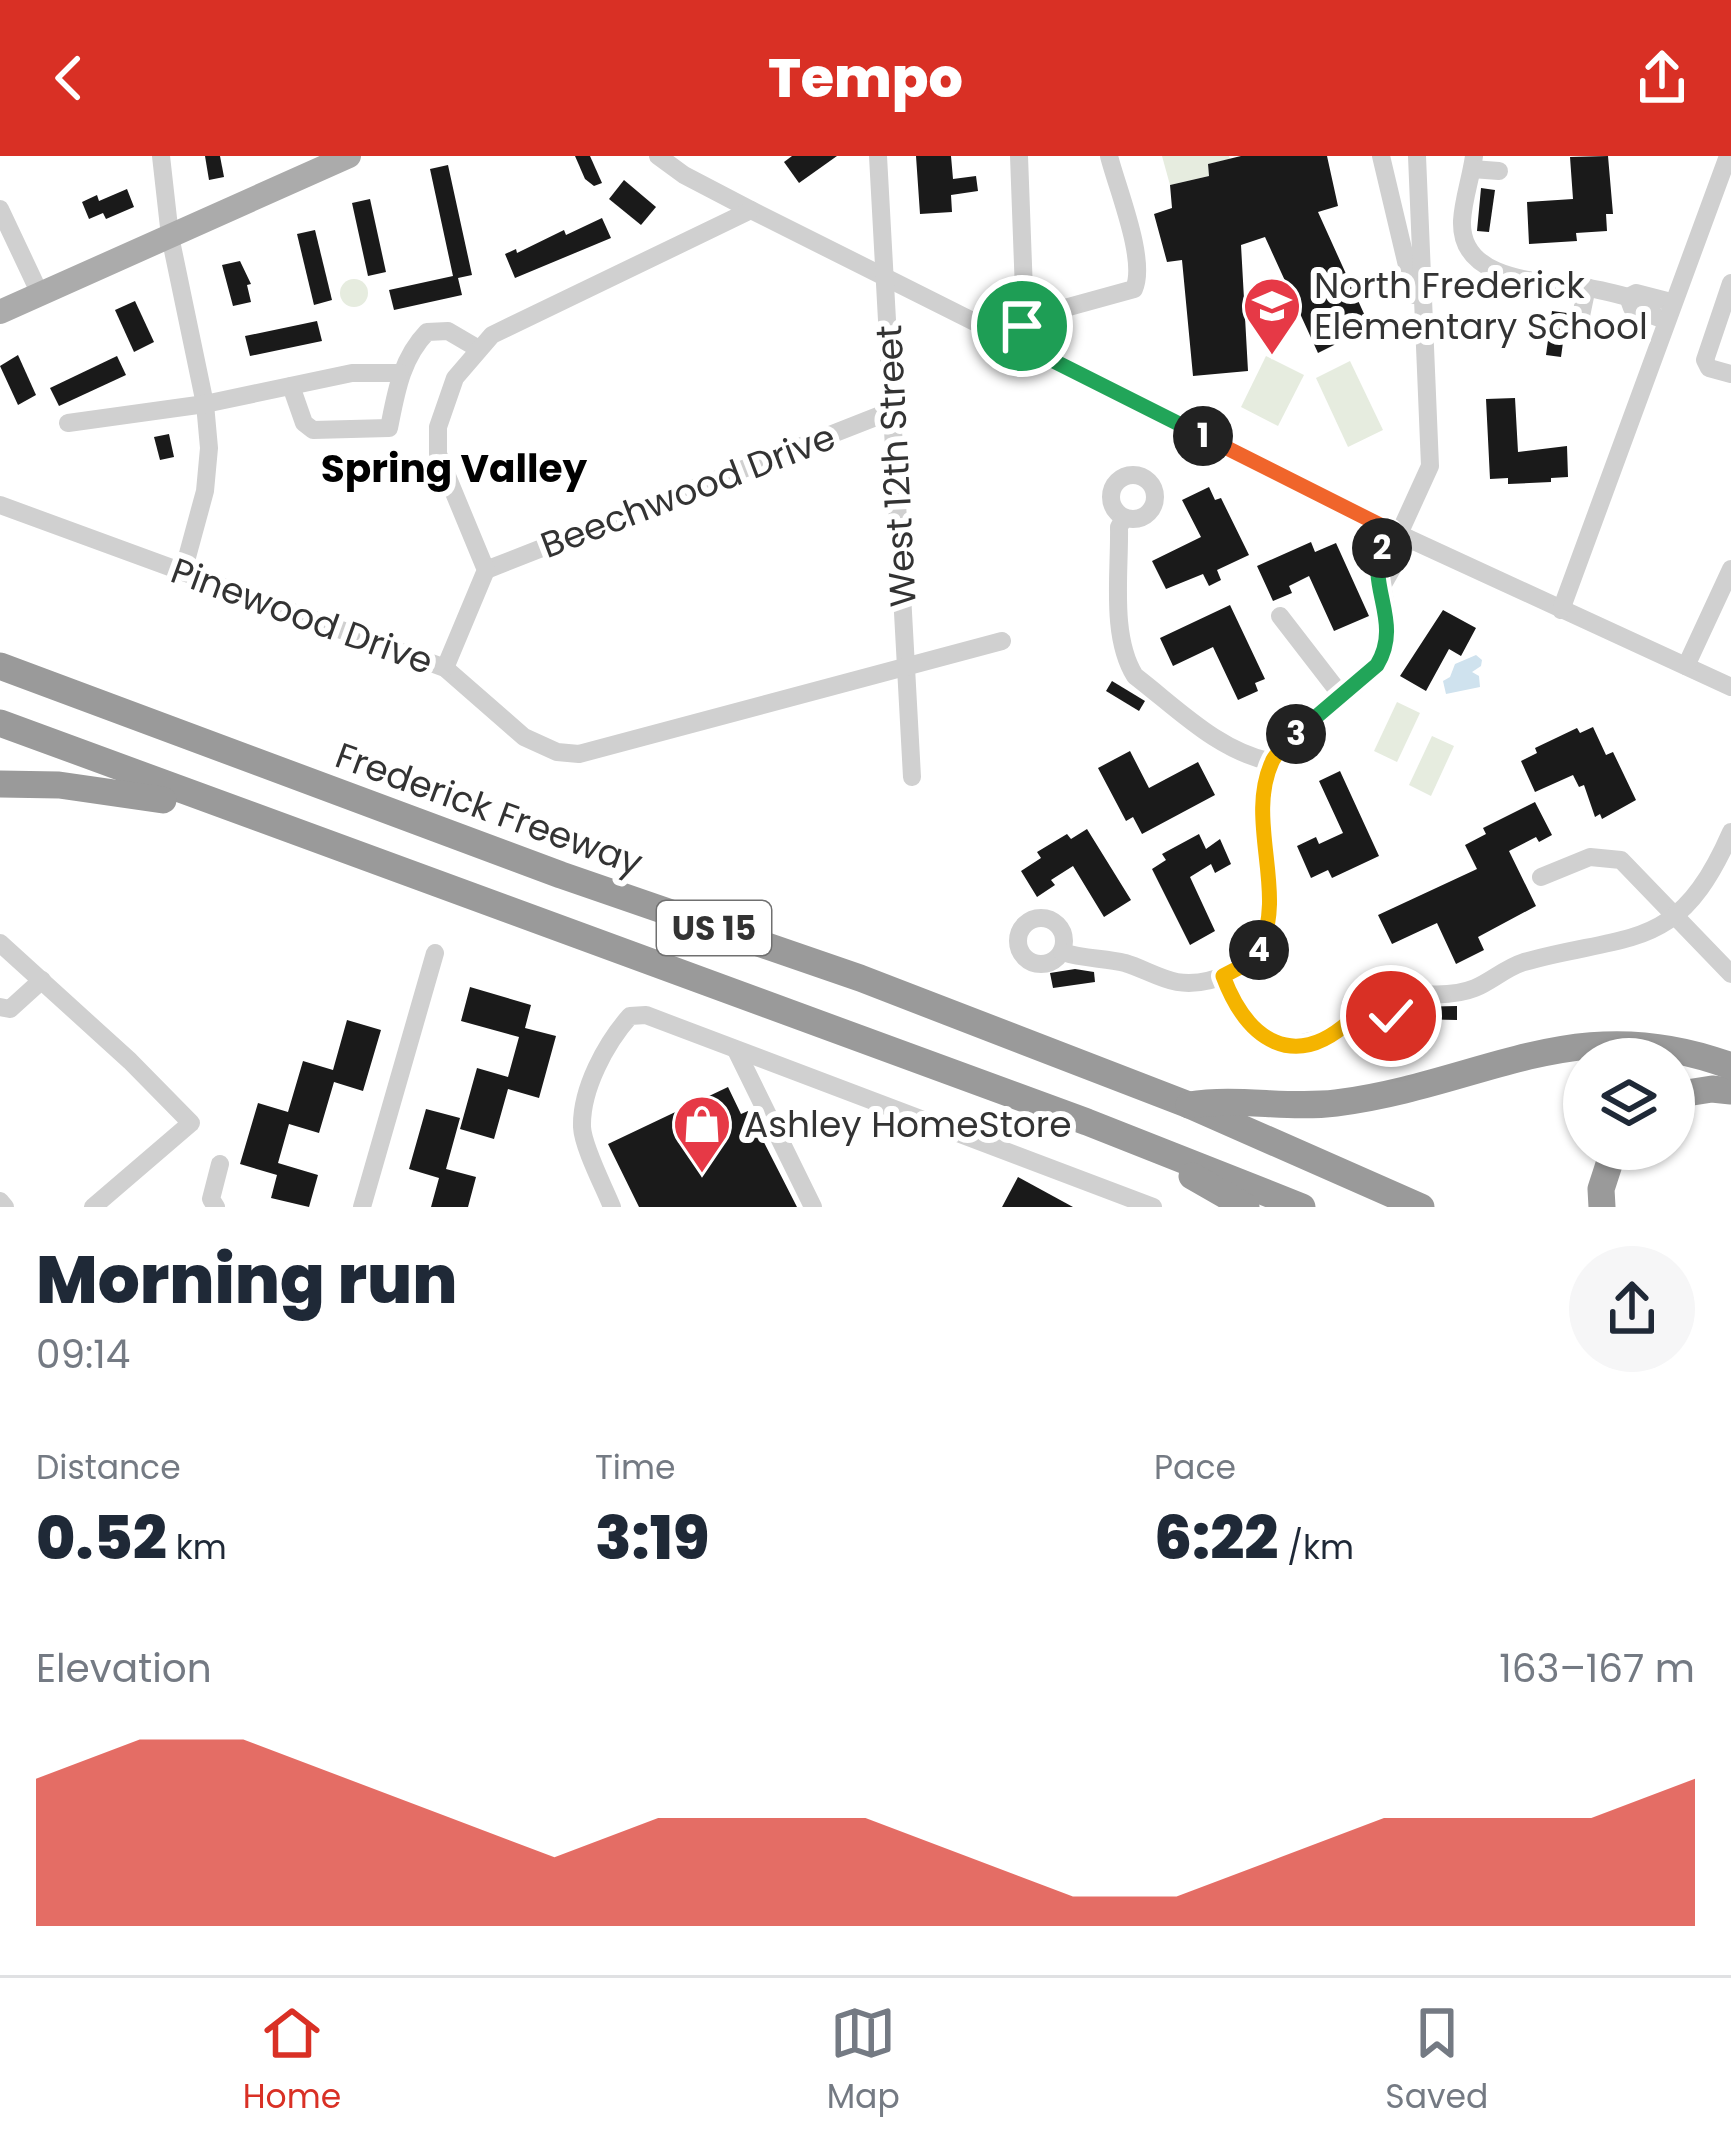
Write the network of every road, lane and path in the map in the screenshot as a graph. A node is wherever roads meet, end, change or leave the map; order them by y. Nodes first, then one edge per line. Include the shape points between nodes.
1 (160, 156) edge
2 (350, 156) edge
3 (658, 156) edge
4 (878, 156) edge
5 (1019, 156) edge
6 (1109, 156) edge
7 (1382, 156) edge
8 (1417, 156) edge
9 (1727, 156) edge
10 (1473, 163) edge
11 (1499, 172) dead end
12 (0, 209) edge
13 (751, 210) junction
14 (170, 236) junction
15 (886, 275) junction
16 (1587, 287) junction
17 (1730, 287) edge
18 (40, 294) junction
19 (1668, 311) junction
20 (0, 312) edge
21 (1582, 316) dead end
22 (1025, 320) junction
23 (1421, 322) junction
24 (1723, 335) edge
25 (1014, 341) junction
26 (477, 348) junction
27 (400, 374) junction
28 (1731, 374) edge
29 (292, 386) junction
30 (205, 404) junction
31 (891, 411) junction
32 (68, 423) dead end
33 (0, 505) edge
34 (1124, 518) dead end
35 (1399, 534) junction
36 (1731, 569) edge
37 (485, 570) junction
38 (183, 572) junction
39 (1561, 610) junction
40 (1280, 616) dead end
41 (1002, 641) dead end
42 (908, 664) junction
43 (0, 666) edge
44 (1685, 666) junction
45 (445, 668) junction
46 (1731, 687) edge
47 (1341, 695) junction
48 (0, 723) edge
49 (1272, 762) junction
50 (912, 777) dead end
51 (0, 784) edge
52 (249, 818) junction
53 (1731, 832) edge
54 (1541, 877) dead end
55 (1677, 914) junction
56 (0, 943) edge
57 (1062, 952) dead end
58 (435, 953) dead end
59 (1731, 974) edge
60 (1223, 976) junction
61 (41, 980) junction
62 (1382, 991) junction
63 (0, 1007) edge
64 (1352, 1019) junction
65 (736, 1052) junction
66 (1731, 1066) edge
67 (1695, 1091) edge
68 (1731, 1091) edge
69 (1190, 1105) junction
70 (1087, 1122) junction
71 (220, 1164) dead end
72 (1607, 1170) edge
73 (93, 1207) edge
74 (216, 1207) edge
75 (362, 1207) edge
76 (612, 1207) edge
77 (813, 1207) edge
78 (1152, 1207) edge
79 (1246, 1207) edge
80 (1302, 1207) edge
81 (1420, 1207) edge
82 (1602, 1207) edge

1 - 14 street
2 - 14 main road
3 - 13 street
4 - 15 street, West 12th Street
5 - 22 street
6 - 22 street via 1138,283
7 - 23 street
8 - 23 street
9 - 19 street
10 - 11 street
10 - 16 street via 1462,223 1487,278
12 - 18 street
13 - 15 street
13 - 26 street
14 - 18 main road
14 - 30 street
15 - 25 street
15 - 31 street, West 12th Street
16 - 19 street via 1636,292
16 - 21 street
17 - 24 street
18 - 20 main road
19 - 39 street
22 - 25 street
23 - 35 street via 1430,466
24 - 28 street via 1705,360
25 - 35 street
26 - 27 street via 448,331 427,332
26 - 37 street via 446,398 438,454
27 - 29 street via 352,373
27 - 29 street via 389,428 313,430
29 - 30 street
30 - 32 street
30 - 38 street via 205,491
31 - 37 street, Beechwood Drive
31 - 42 street, West 12th Street
33 - 38 street, Pinewood Drive
34 - 49 street via 1121,642 1135,676 1220,742
35 - 39 street
35 - 47 street via 1376,572 1385,651
36 - 44 street
37 - 45 street
38 - 45 street, Pinewood Drive
39 - 44 street
40 - 47 street
41 - 42 street, Pinewood Drive
42 - 45 street, Pinewood Drive via 578,754 524,737
42 - 50 street, West 12th Street
43 - 69 highway, Frederick Freeway / US 15
44 - 46 street
47 - 49 street
48 - 52 highway, US 15
49 - 60 street via 1264,821 1270,920 1250,962
51 - 52 highway via 119,790
52 - 70 highway, US 15
53 - 55 street via 1703,888
54 - 55 street via 1590,856 1621,860
55 - 59 street
55 - 62 street via 1638,937 1523,963 1470,990
56 - 61 street
57 - 60 street via 1176,982
58 - 75 street
60 - 64 street via 1239,1015 1286,1047 1335,1035
61 - 63 street via 10,1010
61 - 73 street via 191,1123
62 - 64 street via 1356,993
62 - 64 street via 1392,1009 1382,1027 1362,1028
65 - 76 street via 646,1015 630,1016 612,1036 582,1130
65 - 77 street
65 - 78 street
66 - 69 highway via 1658,1046 1600,1043 1337,1103
67 - 68 highway
69 - 81 highway, Frederick Freeway / US 15
70 - 79 highway
70 - 80 highway, US 15
71 - 74 street
72 - 82 highway

